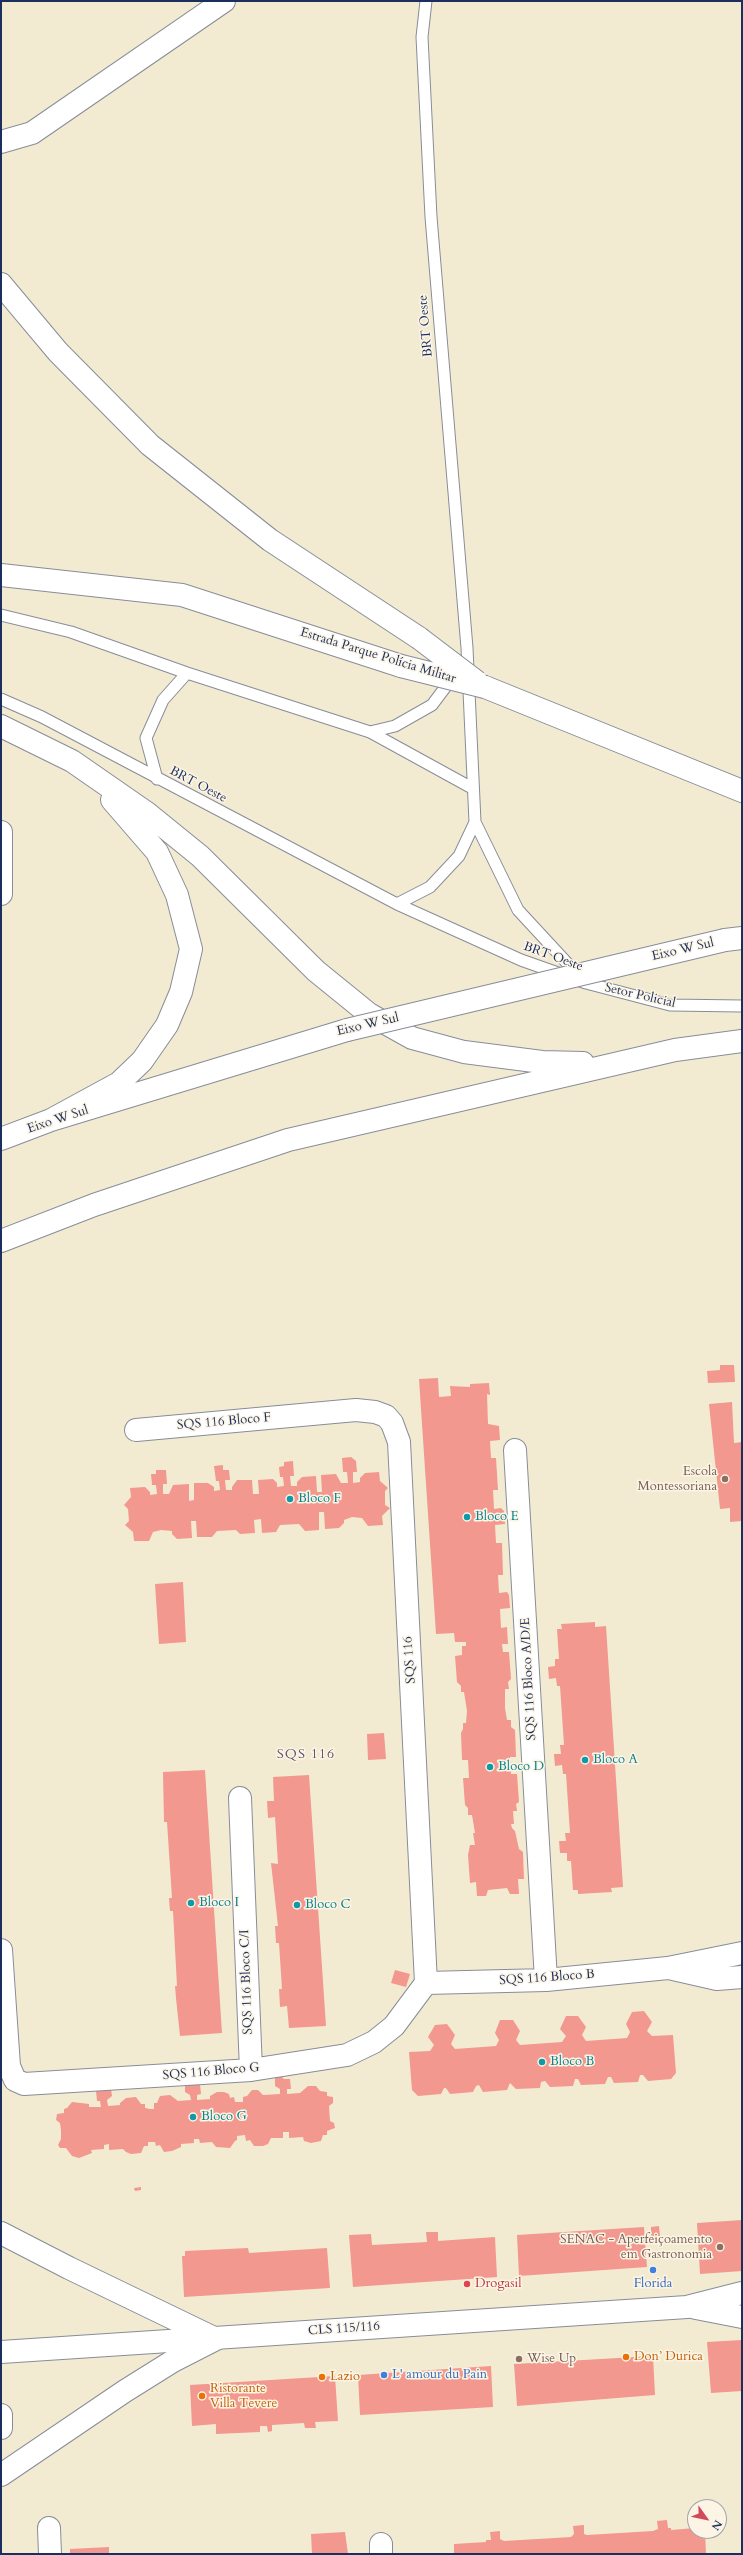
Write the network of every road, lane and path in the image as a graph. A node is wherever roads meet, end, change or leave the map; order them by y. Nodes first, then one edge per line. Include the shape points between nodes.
1 (224, 1) edge
2 (426, 1) edge
3 (1, 142) edge
4 (1, 284) edge
5 (1, 575) edge
6 (1, 615) edge
7 (467, 648) junction
8 (186, 673) junction
9 (485, 687) junction
10 (1, 699) edge
11 (1, 726) edge
12 (370, 732) junction
13 (72, 761) junction
14 (157, 779) junction
15 (472, 788) junction
16 (742, 791) edge
17 (475, 822) junction
18 (1, 832) edge
19 (1, 894) edge
20 (397, 904) junction
21 (734, 939) edge
22 (586, 983) junction
23 (742, 1006) edge
24 (742, 1041) edge
25 (614, 1064) junction
26 (52, 1120) junction
27 (1, 1139) edge
28 (1, 1241) edge
29 (312, 1414) joint
30 (136, 1430) dead end
31 (515, 1450) dead end
32 (240, 1798) dead end
33 (1, 1950) edge
34 (742, 1953) edge
35 (668, 1968) junction
36 (742, 1977) edge
37 (717, 1979) junction
38 (546, 1980) junction
39 (426, 1983) junction
40 (742, 1992) edge
41 (250, 2070) junction
42 (1, 2232) edge
43 (742, 2293) edge
44 (687, 2307) junction
45 (742, 2317) edge
46 (216, 2338) junction
47 (1, 2352) edge
48 (1, 2415) edge
49 (1, 2428) edge
50 (1, 2475) edge
51 (49, 2528) dead end
52 (50, 2554) edge

1 - 3 main road via 32,133
2 - 7 lane, BRT Oeste via 422,37 431,216
4 - 9 main road, bridge via 58,352 150,445 270,540 419,638
5 - 9 main road, Estrada Parque Polícia Militar, bridge via 182,595 401,666
6 - 8 lane via 72,632
7 - 12 lane via 451,681 432,705 395,726
7 - 15 lane, BRT Oeste
8 - 12 lane
8 - 14 lane, BRT Oeste via 163,700 146,738
9 - 16 main road, Estrada Parque Polícia Militar
10 - 14 lane via 42,717
11 - 13 main road
12 - 15 lane
13 - 25 main road via 147,813 200,856 316,971 368,1014 412,1038 464,1052 542,1062
13 - 26 main road via 126,814 157,852 177,895 191,949 181,992 167,1025 142,1061 119,1083
14 - 20 lane, BRT Oeste
15 - 17 lane, BRT Oeste
17 - 20 lane via 459,856 430,887
17 - 22 lane, BRT Oeste via 518,910
18 - 19 main road
20 - 22 lane, BRT Oeste via 521,960
21 - 26 main road, Eixo W Sul, bridge via 347,1030
22 - 23 lane, Setor Policial via 670,1005
24 - 25 main road via 675,1050
25 - 28 main road via 288,1140 94,1205
26 - 27 main road, Eixo W Sul
29 - 30 main road, SQS 116 Bloco F
29 - 39 main road, SQS 116 via 375,1412 386,1416 392,1422 399,1442
31 - 38 main road, SQS 116 Bloco A/D/E
32 - 41 main road, SQS 116 Bloco C/I
33 - 41 main road, SQS 116 Bloco G via 7,2033 15,2080 24,2084
34 - 35 main road, SQS 116 Bloco B
35 - 37 main road, SQS 116 Bloco B
35 - 38 main road, SQS 116 Bloco B
36 - 37 main road, SQS 116 Bloco B
37 - 40 main road, SQS 116 Bloco B
38 - 39 main road, SQS 116 Bloco B
39 - 41 main road, SQS 116 Bloco G via 394,2026 374,2042 347,2055
42 - 46 main road via 69,2268
43 - 44 main road, CLS 115/116
44 - 45 main road, CLS 115/116
44 - 46 main road, CLS 115/116
46 - 47 main road, CLS 115/116
46 - 50 main road via 125,2391
48 - 49 main road
51 - 52 main road

